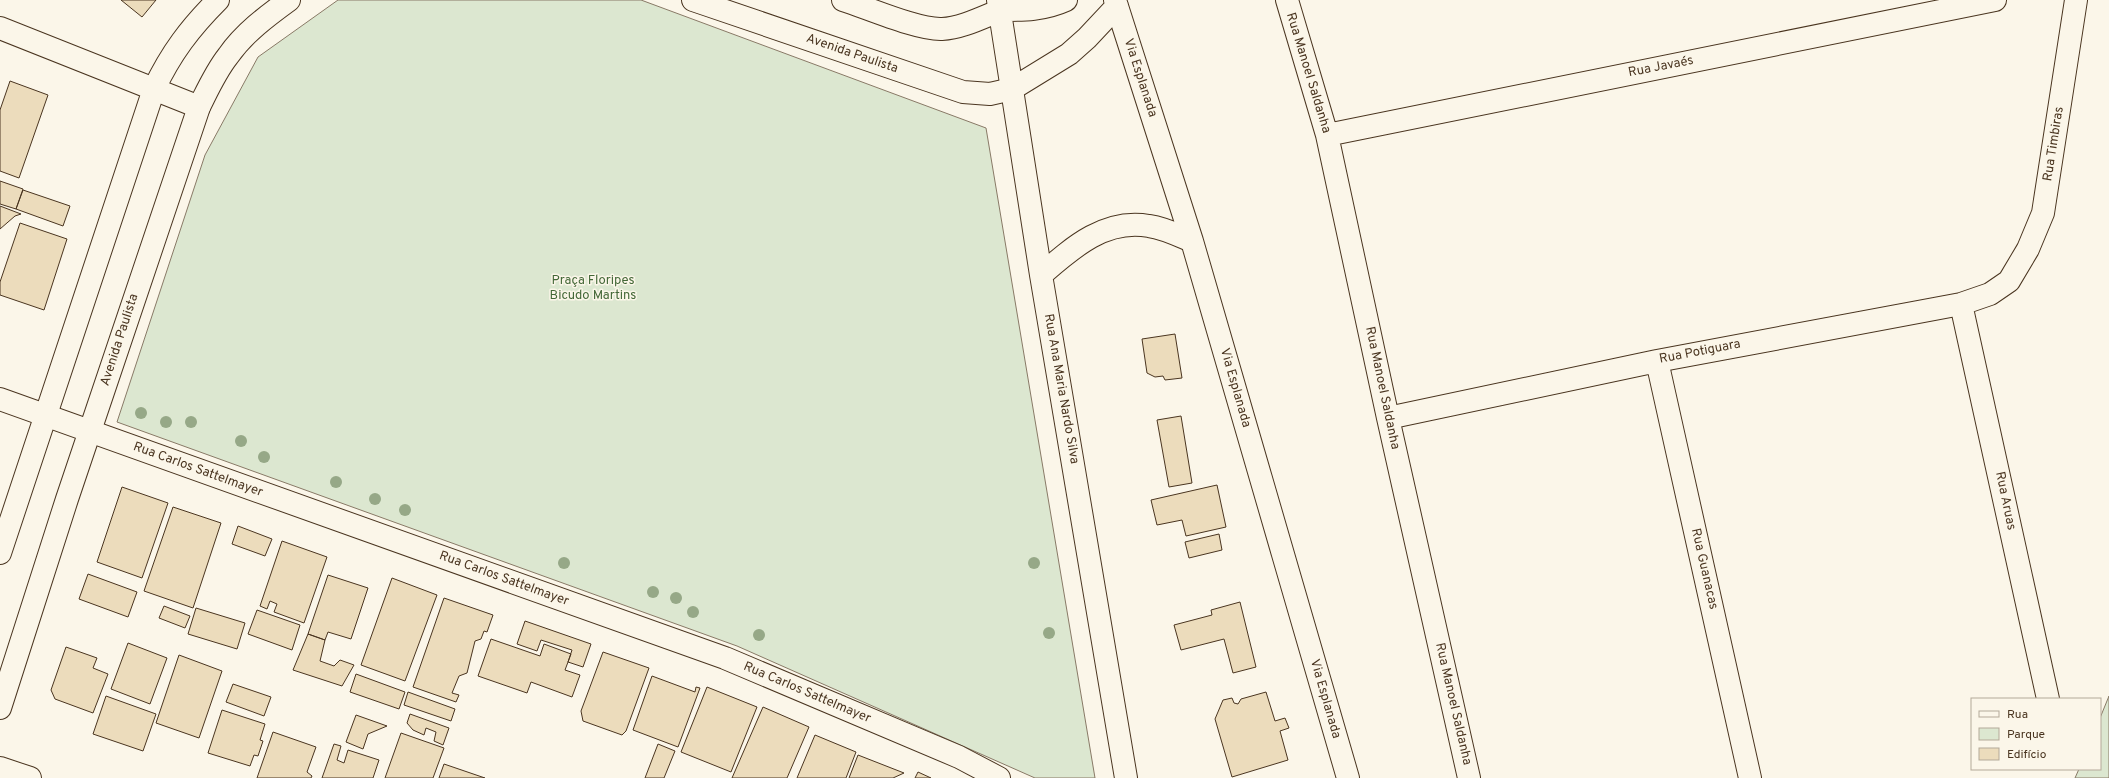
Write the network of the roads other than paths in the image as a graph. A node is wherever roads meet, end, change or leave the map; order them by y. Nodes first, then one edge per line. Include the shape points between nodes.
1 (218, 0) edge
2 (289, 0) edge
3 (693, 0) edge
4 (843, 0) edge
5 (1066, 0) edge
6 (1287, 0) edge
7 (1995, 0) edge
8 (2076, 0) edge
9 (1116, 3) edge
10 (999, 5) edge
11 (0, 28) edge
12 (154, 89) junction
13 (1012, 90) junction
14 (199, 106) junction
15 (1327, 135) junction
16 (1192, 241) junction
17 (1041, 275) junction
18 (2009, 281) joint
19 (1961, 304) junction
20 (1657, 361) junction
21 (0, 399) edge
22 (45, 415) junction
23 (1388, 418) junction
24 (90, 431) junction
25 (0, 552) edge
26 (2048, 698) edge
27 (0, 708) edge
28 (0, 768) edge
29 (30, 778) edge
30 (999, 778) edge
31 (1126, 778) edge
32 (1348, 778) edge
33 (1469, 778) edge
34 (1750, 778) edge

1 - 12 street via 197,20 178,45
2 - 14 street, Avenida Paulista via 267,16 228,55
3 - 13 street, Avenida Paulista via 963,92 990,94
4 - 10 street via 922,26 943,28 964,24
5 - 10 street via 1032,10
6 - 15 street, Rua Manoel Saldanha
7 - 15 street, Rua Javaés
8 - 18 street, Rua Timbiras via 2043,213 2028,249
9 - 13 street via 1088,38 1069,54
9 - 16 street, Via Esplanada
10 - 13 street, Rua Ana Maria Nardo Silva
11 - 12 street
12 - 14 street
12 - 22 street
13 - 17 street, Rua Ana Maria Nardo Silva
14 - 24 street, Avenida Paulista
15 - 23 street, Rua Manoel Saldanha
16 - 17 street via 1148,225 1113,227 1098,232 1074,246
16 - 32 street, Via Esplanada
17 - 31 street, Rua Ana Maria Nardo Silva
18 - 19 street, Rua Potiguara via 1990,294
19 - 20 street, Rua Potiguara
19 - 26 street, Rua Aruas
20 - 23 street, Rua Potiguara
20 - 34 street, Rua Guanacas
21 - 22 street, Rua Carlos Sattelmayer
22 - 24 street, Rua Carlos Sattelmayer
22 - 25 street
23 - 33 street, Rua Manoel Saldanha
24 - 27 street, Avenida Paulista
24 - 30 street, Rua Carlos Sattelmayer via 725,658 959,758
28 - 29 street

